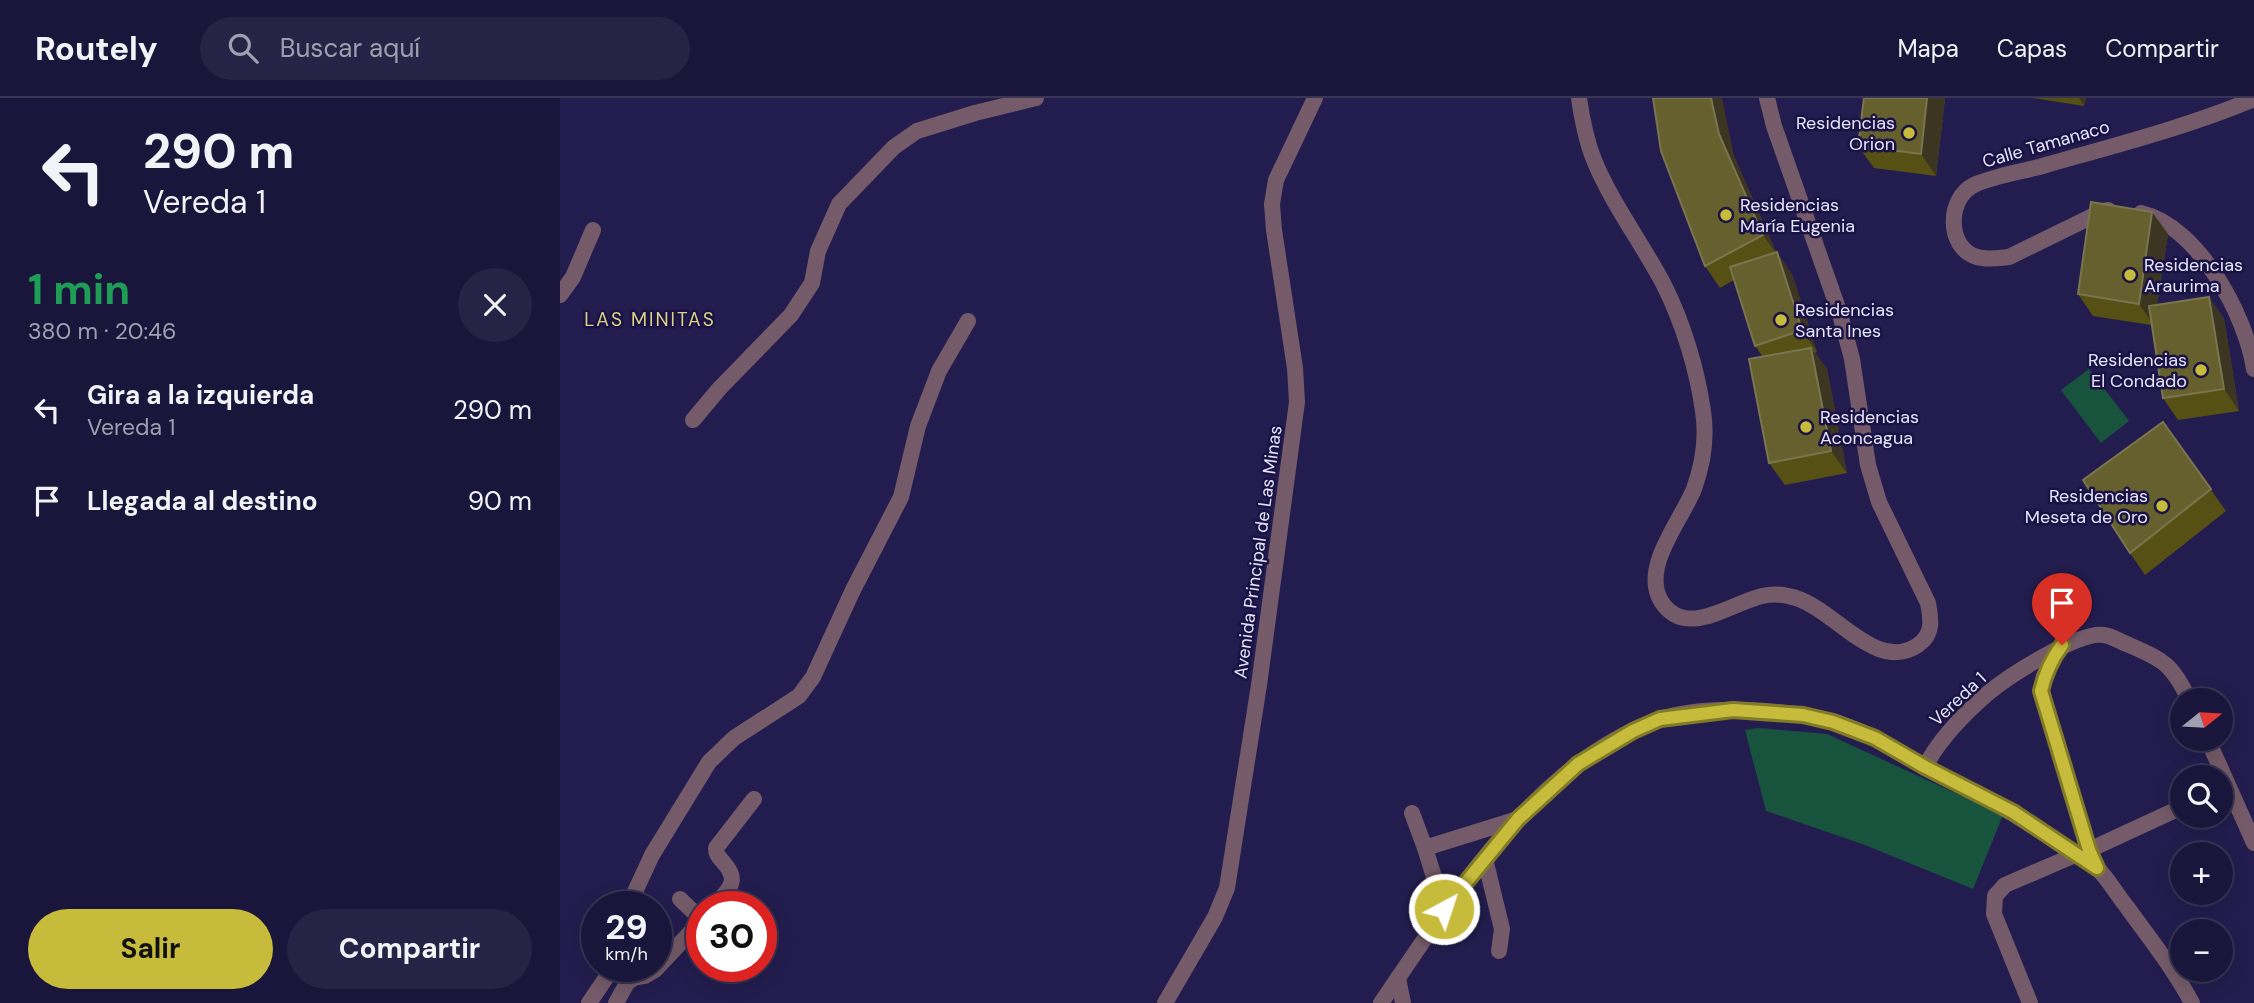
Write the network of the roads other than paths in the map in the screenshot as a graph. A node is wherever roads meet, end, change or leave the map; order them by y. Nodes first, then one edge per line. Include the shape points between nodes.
1 (1036, 98) edge
2 (1315, 98) edge
3 (1579, 98) edge
4 (1767, 98) edge
5 (2254, 99) edge
6 (593, 230) dead end
7 (560, 295) edge
8 (968, 321) dead end
9 (2254, 369) edge
10 (693, 420) dead end
11 (2062, 645) junction
12 (2184, 688) edge
13 (1925, 767) junction
14 (754, 799) dead end
15 (2233, 802) edge
16 (1412, 813) dead end
17 (2170, 813) edge
18 (1518, 819) junction
19 (2254, 843) edge
20 (1425, 848) junction
21 (2082, 853) junction
22 (1485, 859) junction
23 (635, 891) edge
24 (727, 891) edge
25 (680, 899) dead end
26 (686, 905) edge
27 (1444, 909) junction
28 (686, 937) edge
29 (1499, 951) dead end
30 (1398, 978) junction
31 (603, 982) edge
32 (589, 1003) edge
33 (616, 1003) edge
34 (1165, 1003) edge
35 (1381, 1003) edge
36 (1404, 1003) edge
37 (2029, 1003) edge
38 (2192, 1003) edge

1 - 10 street via 917,131 894,147 839,204 818,251 812,283 791,315
2 - 34 street, Avenida Principal de Las Minas via 1276,180 1272,204 1297,402 1233,852 1227,888 1215,917
3 - 4 street via 1594,161 1665,287 1679,321 1703,412 1705,437 1699,471 1658,558 1655,585 1660,598 1676,616 1703,618 1761,596 1793,596 1824,610 1881,651 1909,651 1930,634 1928,603 1879,502 1840,314
5 - 9 street, Calle Tamanaco via 2174,128 1988,179 1970,187 1956,202 1953,216 1963,247 1975,257 1993,259 2009,257 2103,211 2125,209 2150,215 2185,236 2219,283 2242,326
6 - 7 street
8 - 23 street via 939,371 918,426 901,497 813,677 799,696 734,738 709,762
11 - 12 street, Vereda 1 via 2104,635 2160,659
11 - 13 street, Vereda 1 via 1988,693 1934,749
11 - 21 street via 2044,676 2041,691
13 - 18 street via 1875,738 1833,722 1770,712 1696,713 1660,719 1602,748
13 - 21 street
14 - 24 street via 716,848 733,878
15 - 19 street
16 - 20 street
17 - 21 street
18 - 20 street
18 - 22 street
20 - 27 street
21 - 37 street via 2005,885 1995,896 1994,914
21 - 38 street via 2174,970
22 - 27 street
22 - 29 street via 1502,929
25 - 26 street
27 - 30 street
28 - 33 street via 656,970 627,983
30 - 35 street
30 - 36 street
31 - 32 street

